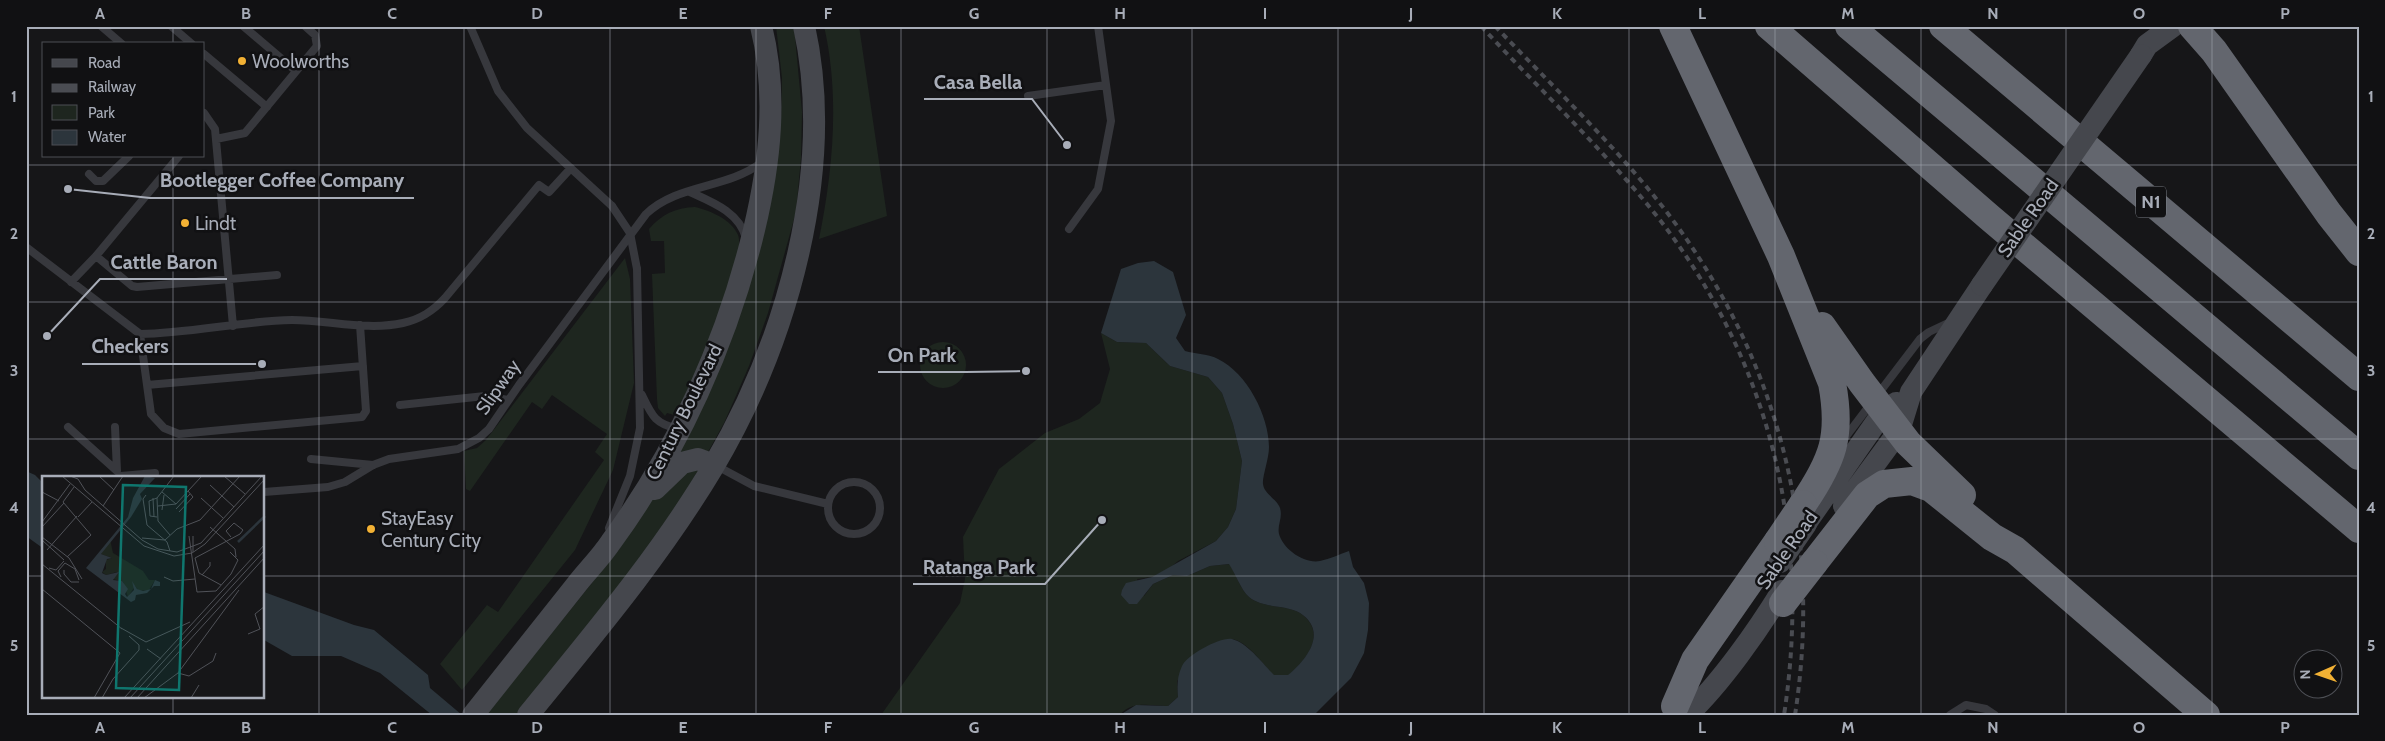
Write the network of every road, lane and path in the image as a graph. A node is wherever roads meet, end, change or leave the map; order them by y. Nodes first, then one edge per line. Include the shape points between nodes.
1 (101, 26) edge
2 (171, 26) edge
3 (243, 26) edge
4 (305, 26) edge
5 (470, 26) edge
6 (762, 26) edge
7 (804, 26) edge
8 (1098, 26) edge
9 (1673, 26) edge
10 (1769, 26) edge
11 (1849, 26) edge
12 (1942, 26) edge
13 (2173, 26) edge
14 (2192, 26) edge
15 (120, 42) edge
16 (190, 42) edge
17 (2147, 42) edge
18 (205, 55) edge
19 (296, 71) junction
20 (1106, 84) junction
21 (1028, 96) dead end
22 (267, 107) junction
23 (205, 114) edge
24 (210, 119) junction
25 (205, 126) edge
26 (216, 140) junction
27 (768, 156) junction
28 (126, 158) edge
29 (177, 158) edge
30 (571, 168) junction
31 (89, 174) dead end
32 (690, 192) junction
33 (1069, 229) dead end
34 (26, 247) edge
35 (2359, 252) edge
36 (748, 255) junction
37 (96, 256) junction
38 (1781, 256) junction
39 (277, 275) dead end
40 (229, 279) junction
41 (71, 282) junction
42 (1960, 317) junction
43 (360, 325) junction
44 (233, 326) junction
45 (140, 334) junction
46 (363, 366) junction
47 (2359, 377) edge
48 (147, 385) junction
49 (640, 391) junction
50 (508, 400) junction
51 (400, 405) dead end
52 (1885, 414) junction
53 (68, 427) dead end
54 (115, 427) dead end
55 (680, 429) junction
56 (2359, 456) edge
57 (1830, 459) junction
58 (311, 460) dead end
59 (372, 465) junction
60 (714, 465) junction
61 (155, 473) dead end
62 (120, 475) edge
63 (265, 492) edge
64 (828, 504) junction
65 (1805, 514) junction
66 (2359, 529) edge
67 (612, 542) junction
68 (2014, 550) junction
69 (1812, 557) junction
70 (588, 570) junction
71 (1778, 601) joint
72 (1678, 712) edge
73 (474, 714) edge
74 (528, 715) edge
75 (1950, 715) edge
76 (1995, 715) edge
77 (2206, 715) edge

1 - 15 lane
2 - 16 lane
3 - 19 lane
4 - 19 lane via 318,42
5 - 30 lane via 498,91 527,128
6 - 27 main road, Century Boulevard via 770,80
7 - 60 main road via 816,111 808,209 780,318 759,371
8 - 20 lane
9 - 38 highway
10 - 66 highway via 1996,223
11 - 56 highway
12 - 47 highway, N1
13 - 17 main road, Sable Road
14 - 35 highway
17 - 42 main road, Sable Road, bridge
18 - 22 lane
19 - 22 lane
20 - 21 lane
20 - 33 lane via 1111,122 1098,189
22 - 26 lane via 245,133
23 - 24 lane
24 - 25 lane
24 - 26 lane
26 - 40 lane
27 - 32 lane, Slipway via 743,175
27 - 36 main road, Century Boulevard
28 - 31 lane via 103,181
29 - 37 lane
30 - 43 lane via 549,192 537,188 433,310 402,323
30 - 49 lane, bridge via 612,206 630,233 635,251
32 - 36 lane via 718,205 732,216 744,231
32 - 50 lane, Slipway via 669,196 646,214
34 - 41 lane
36 - 55 main road, Century Boulevard via 717,347
37 - 40 lane via 137,287
37 - 41 lane
38 - 52 highway via 1822,326
38 - 57 highway via 1832,383 1836,428
39 - 40 lane
40 - 44 lane
41 - 45 lane
42 - 52 main road, Sable Road via 1911,392
42 - 52 lane via 1920,340
43 - 44 lane via 292,320
43 - 46 lane
44 - 45 lane
45 - 48 lane
46 - 48 lane
46 - 48 lane via 366,411 362,417 179,434 164,428 154,419
49 - 55 lane via 652,417
49 - 70 lane via 640,428 630,476
50 - 51 lane via 485,396
50 - 59 lane, Slipway via 489,429 463,448 389,459
52 - 57 lane
52 - 65 main road, Sable Road
52 - 68 highway via 1908,443 1997,529
52 - 69 main road, Sable Road
53 - 62 lane
54 - 62 lane
55 - 67 main road, Century Boulevard
57 - 65 highway
58 - 59 lane
59 - 63 lane, Slipway via 344,482 328,487
60 - 64 lane via 754,486
60 - 67 main road via 698,458 682,463 654,490
60 - 74 main road via 648,563
61 - 62 lane
64 - 64 lane via 838,487 851,482 865,484 876,494 880,507 877,521 867,532 853,535 834,526 827,513
65 - 72 highway, bridge via 1695,660
67 - 70 main road, Century Boulevard
68 - 69 highway via 1992,538 1931,488 1912,481 1884,484 1867,495
68 - 77 highway
69 - 71 highway, bridge
70 - 73 main road, Century Boulevard
71 - 72 main road, Sable Road via 1704,699
75 - 76 lane via 1966,705 1986,709

